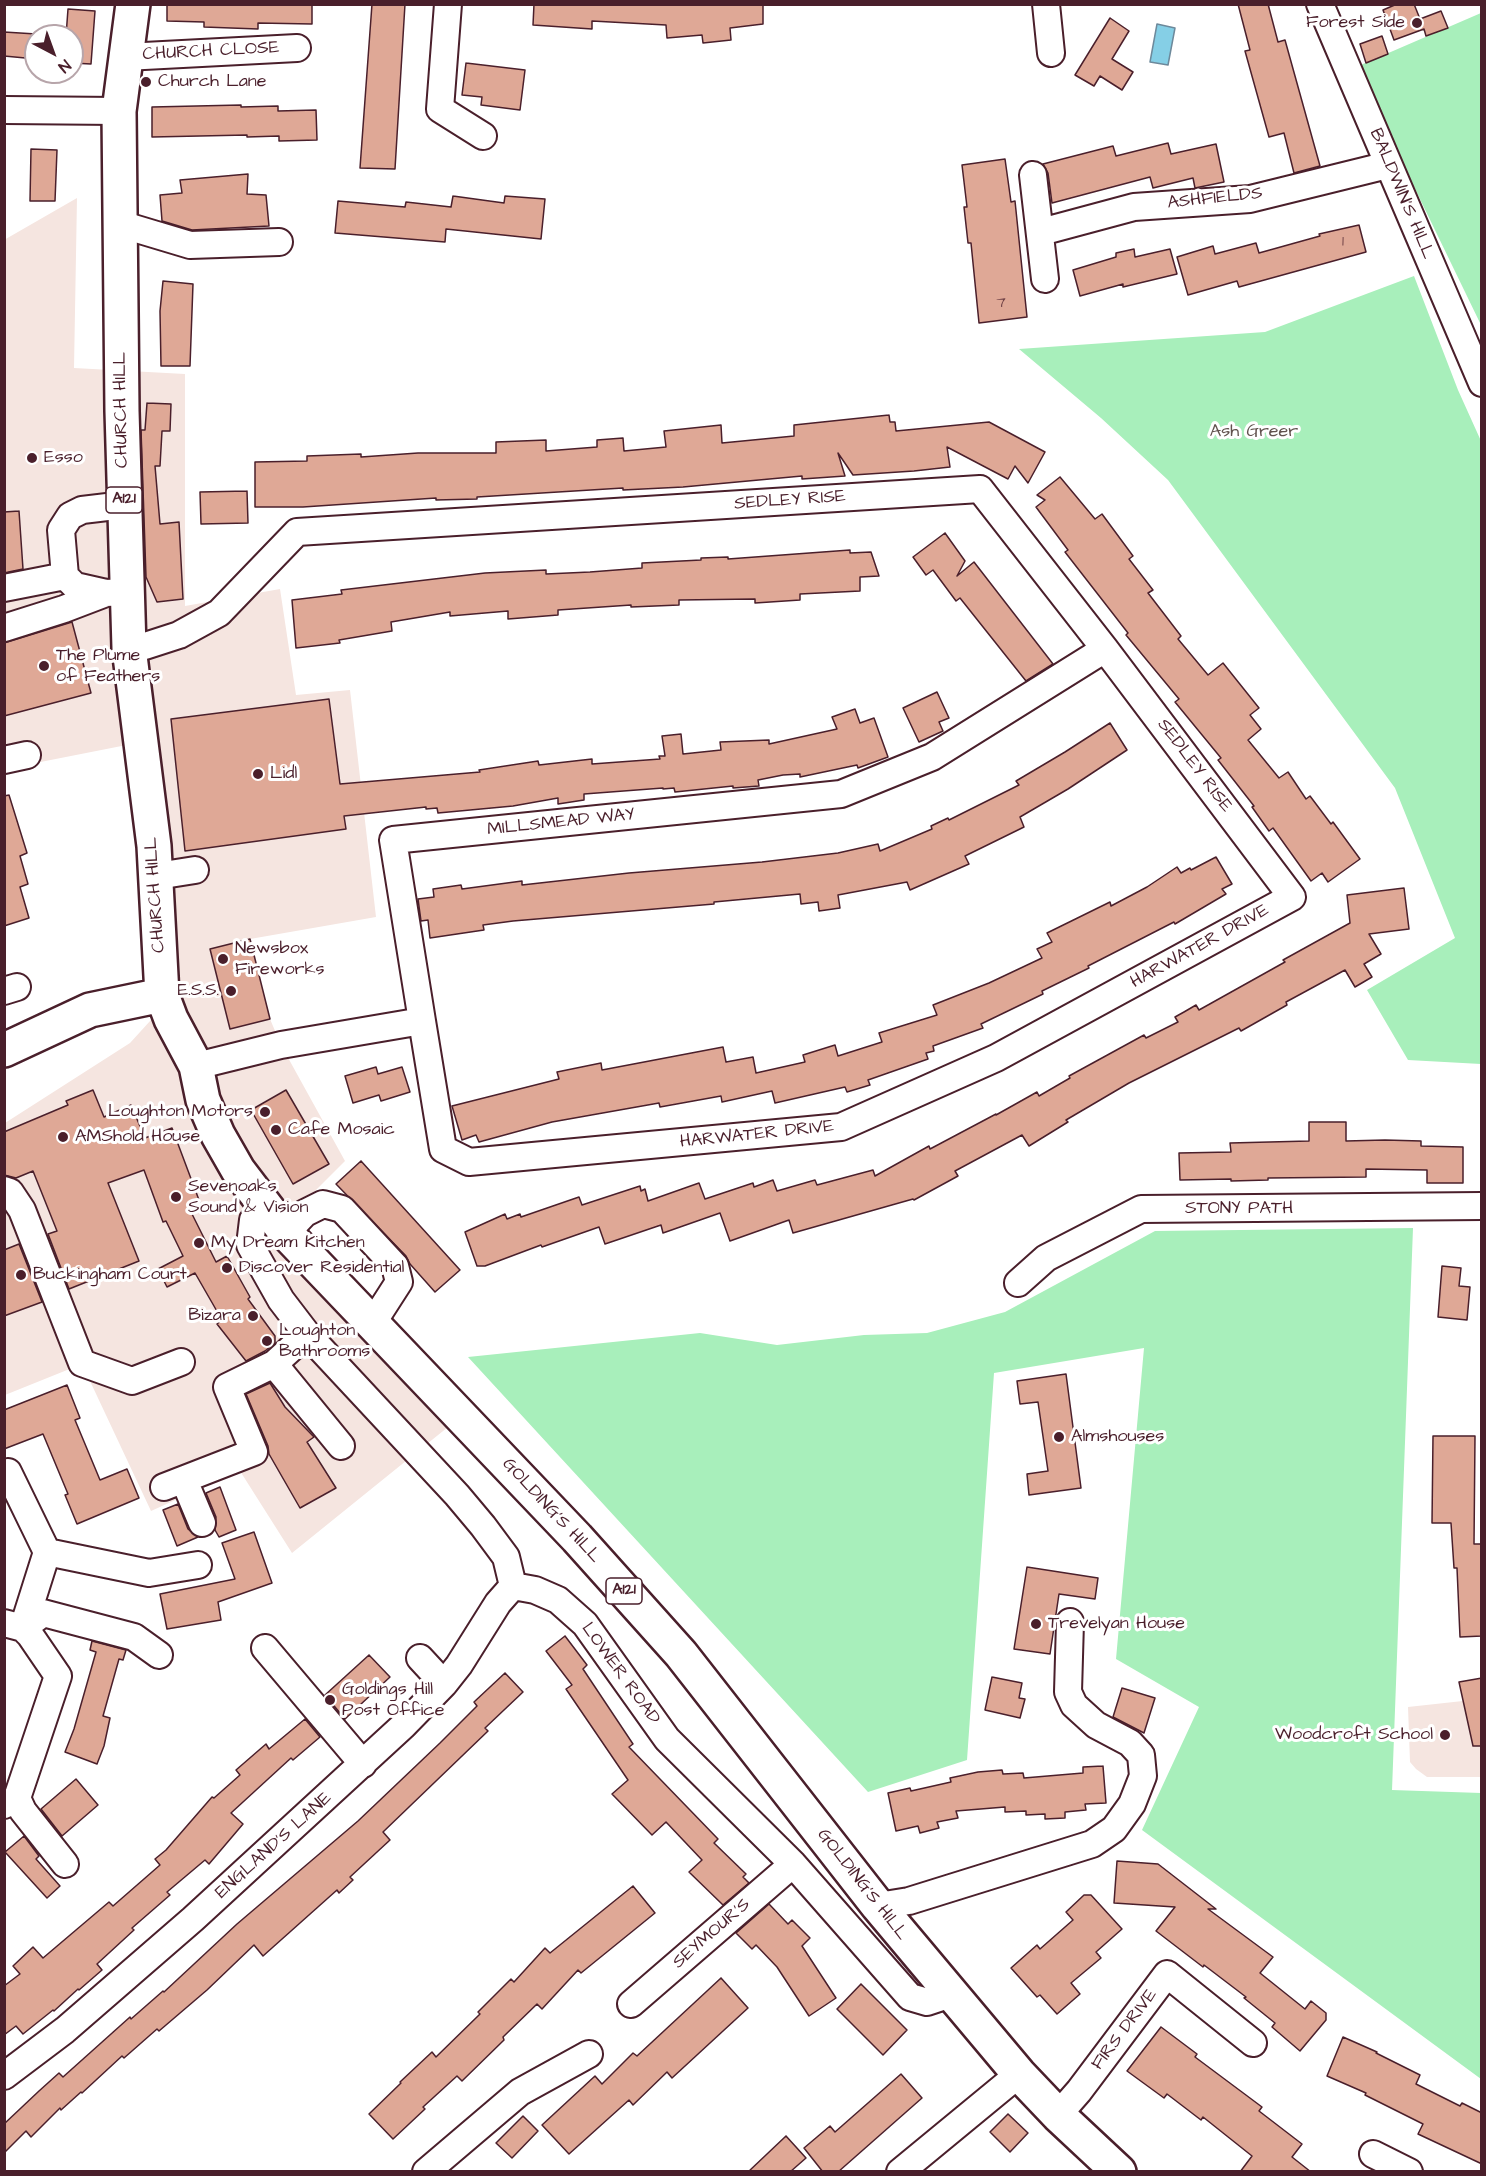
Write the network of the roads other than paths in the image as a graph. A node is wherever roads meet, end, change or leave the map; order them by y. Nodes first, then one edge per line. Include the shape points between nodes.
1 (133, 4) edge
2 (448, 4) edge
3 (1046, 4) edge
4 (1320, 4) edge
5 (297, 48) dead end
6 (1051, 53) dead end
7 (125, 57) junction
8 (4, 110) edge
9 (119, 111) junction
10 (483, 136) dead end
11 (1388, 165) junction
12 (1033, 175) dead end
13 (120, 224) junction
14 (1041, 232) junction
15 (279, 242) dead end
16 (1045, 279) dead end
17 (1482, 383) edge
18 (124, 505) junction
19 (64, 576) junction
20 (4, 588) edge
21 (117, 592) junction
22 (4, 628) edge
23 (129, 648) junction
24 (1105, 649) junction
25 (195, 870) dead end
26 (157, 876) junction
27 (1292, 897) joint
28 (162, 995) junction
29 (423, 1021) junction
30 (4, 1050) edge
31 (196, 1066) junction
32 (4, 1190) edge
33 (1482, 1206) edge
34 (277, 1221) junction
35 (1018, 1283) dead end
36 (372, 1324) junction
37 (307, 1334) junction
38 (181, 1362) dead end
39 (274, 1364) junction
40 (341, 1446) dead end
41 (8, 1472) dead end
42 (202, 1523) dead end
43 (47, 1552) junction
44 (198, 1565) dead end
45 (513, 1586) junction
46 (1070, 1622) dead end
47 (14, 1625) edge
48 (265, 1648) dead end
49 (159, 1655) dead end
50 (420, 1658) dead end
51 (444, 1684) junction
52 (363, 1764) junction
53 (11, 1802) edge
54 (64, 1864) dead end
55 (793, 1864) junction
56 (878, 1906) junction
57 (951, 1994) junction
58 (631, 2004) dead end
59 (1253, 2043) dead end
60 (589, 2054) dead end
61 (1019, 2074) junction
62 (4, 2076) edge
63 (1058, 2115) junction
64 (1373, 2154) dead end
65 (426, 2172) edge
66 (900, 2172) edge
67 (1119, 2172) edge
68 (1409, 2172) edge

1 - 7 main road, CHURCH HILL / A121
2 - 10 street via 440,109
3 - 6 street
4 - 11 street, BALDWIN'S HILL
5 - 7 street, CHURCH CLOSE
7 - 9 main road, CHURCH HILL / A121
8 - 9 street
9 - 13 main road, CHURCH HILL / A121
11 - 14 street, ASHFIELDS via 1250,199 1134,207
11 - 17 street, BALDWIN'S HILL
12 - 14 street
13 - 15 street via 190,245
13 - 18 main road, CHURCH HILL / A121
14 - 16 street
18 - 19 street via 82,510 70,516 61,530
18 - 21 main road, CHURCH HILL / A121
19 - 20 street
19 - 21 street via 75,586
21 - 22 street
21 - 23 main road, CHURCH HILL / A121
23 - 24 street, SEDLEY RISE via 179,635 219,613 297,532 980,489
23 - 26 main road, CHURCH HILL / A121
24 - 27 street, SEDLEY RISE
24 - 29 street, MILLSMEAD WAY via 932,757 841,794 393,840
25 - 26 street
26 - 28 main road, CHURCH HILL / A121
27 - 29 street, HARWATER DRIVE via 996,1058 841,1127 469,1162 443,1149
28 - 30 main road via 90,1010
28 - 31 main road, GOLDING'S HILL / A121
29 - 31 street via 281,1045
31 - 34 main road, GOLDING'S HILL / A121 via 203,1100 218,1135 238,1170
32 - 38 street via 10,1192 22,1210 82,1363 132,1381
33 - 35 street, STONY PATH via 1141,1209 1046,1258
34 - 36 main road, GOLDING'S HILL / A121
34 - 36 street via 305,1214 323,1203 342,1209 395,1266 399,1282
34 - 37 street via 253,1220 250,1245 281,1300
36 - 56 main road, GOLDING'S HILL / A121 via 578,1538 681,1654
37 - 39 street
37 - 45 street via 483,1526 506,1557
39 - 40 street
39 - 42 street via 227,1387 254,1452 174,1484
41 - 43 street
43 - 44 street via 149,1573
43 - 47 street
45 - 51 street, ENGLAND'S LANE
45 - 55 street, LOWER ROAD via 558,1600 585,1624 667,1739
46 - 56 street via 1068,1692 1074,1705 1096,1725 1130,1743 1141,1755 1143,1776 1132,1804 1114,1829 1092,1844 909,1901
47 - 49 street via 43,1613 134,1637
47 - 53 street via 30,1635 58,1676
48 - 52 street
50 - 51 street
51 - 52 street, ENGLAND'S LANE
52 - 62 street, ENGLAND'S LANE via 193,1919 65,2030
53 - 54 street via 23,1811
55 - 57 street, LOWER ROAD via 910,1997 927,2002
55 - 58 street, SEYMOUR'S
56 - 57 main road, GOLDING'S HILL / A121
57 - 61 main road, GOLDING'S HILL / A121
59 - 63 street, FIRS DRIVE via 1167,1974
60 - 65 street via 520,2092
61 - 63 main road, GOLDING'S HILL / A121
61 - 66 street
63 - 67 main road, GOLDING'S HILL / A121
64 - 68 street

